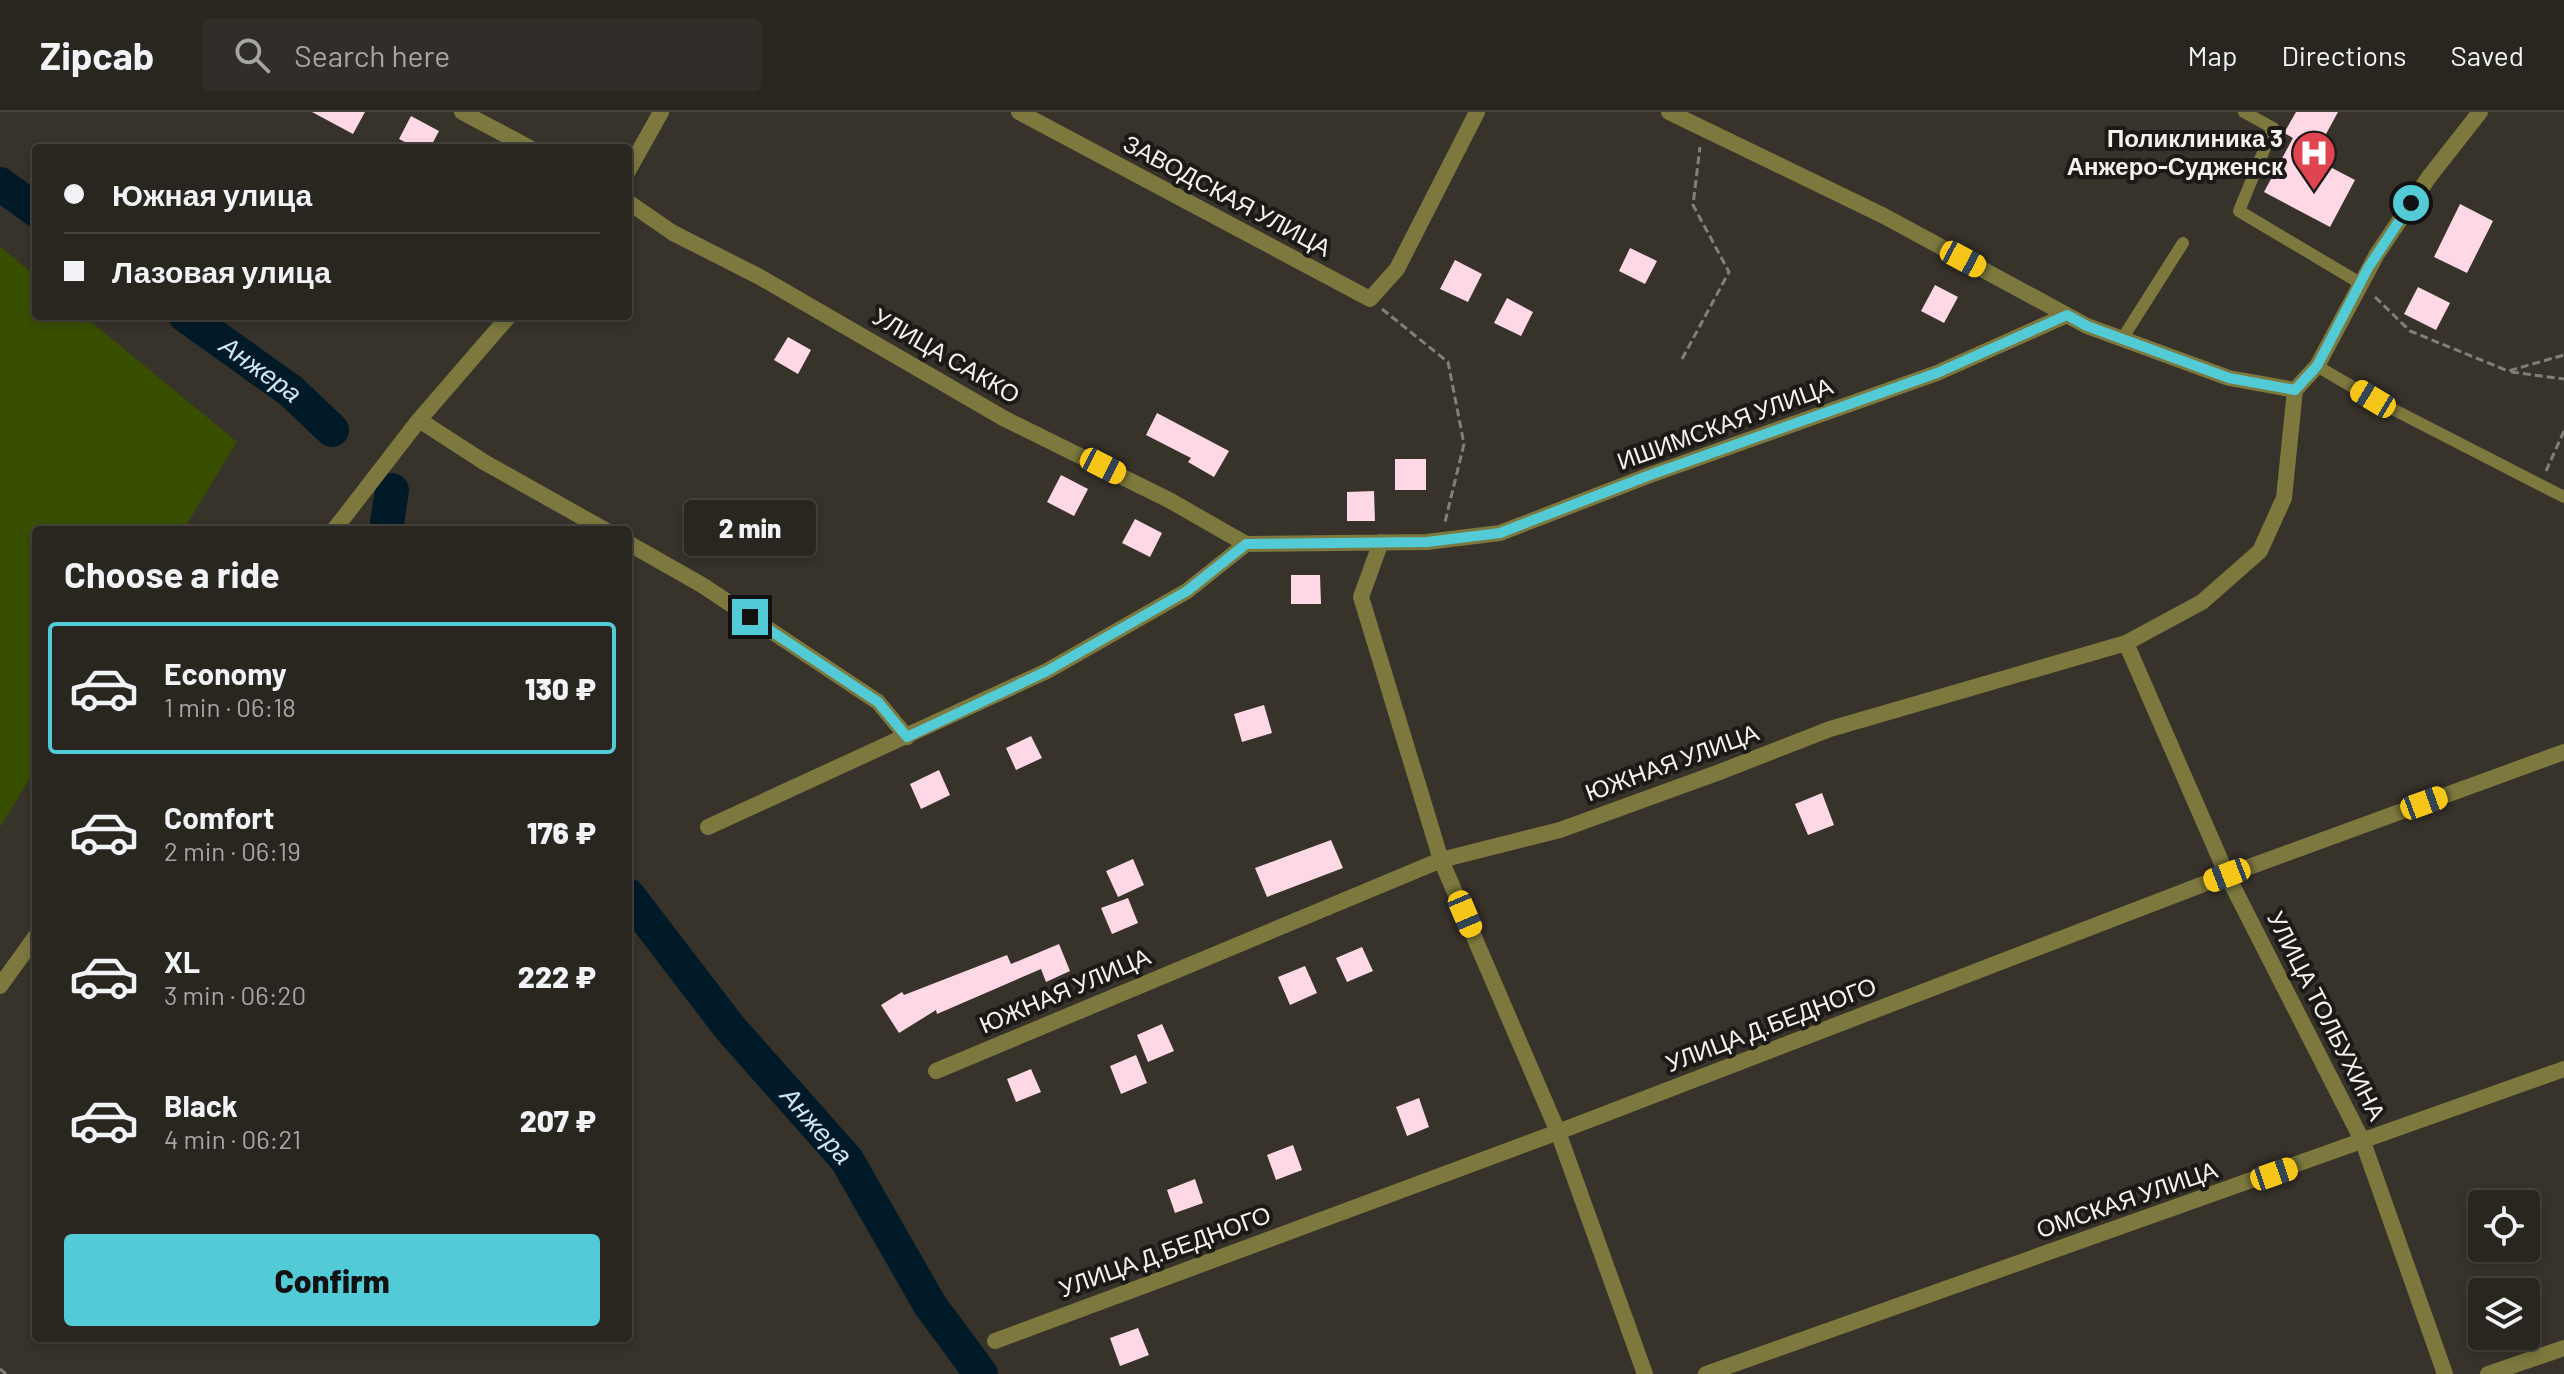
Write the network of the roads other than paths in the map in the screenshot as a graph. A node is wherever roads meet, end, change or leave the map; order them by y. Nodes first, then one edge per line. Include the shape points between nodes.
1 (462, 112) edge
2 (661, 112) edge
3 (1019, 112) edge
4 (1477, 112) edge
5 (1669, 112) edge
6 (2244, 112) edge
7 (2480, 112) edge
8 (522, 144) edge
9 (632, 164) edge
10 (632, 205) edge
11 (2183, 243) dead end
12 (2360, 283) junction
13 (2067, 315) junction
14 (506, 320) edge
15 (2122, 339) junction
16 (2317, 366) junction
17 (2295, 390) junction
18 (419, 420) junction
19 (2564, 497) edge
20 (337, 526) edge
21 (598, 526) edge
22 (1381, 542) junction
23 (1246, 544) junction
24 (632, 545) edge
25 (2126, 643) junction
26 (907, 737) junction
27 (2564, 752) edge
28 (708, 827) dead end
29 (1441, 860) junction
30 (2227, 875) junction
31 (32, 942) edge
32 (0, 986) edge
33 (2564, 1069) edge
34 (936, 1071) dead end
35 (1558, 1132) junction
36 (2363, 1142) junction
37 (995, 1341) dead end
38 (2564, 1348) edge
39 (1645, 1374) edge
40 (1706, 1374) edge
41 (2445, 1374) edge
42 (2488, 1374) edge

1 - 8 street
2 - 9 street
3 - 4 street, ЗАВОДСКАЯ УЛИЦА via 1370,299 1397,269
5 - 13 street via 1884,216
6 - 12 lane via 2273,128 2239,211
7 - 12 street via 2429,177
10 - 23 street, УЛИЦА САККО via 673,233 758,276 1005,419
11 - 15 lane
12 - 16 street
13 - 15 street
13 - 22 street, ИШИМСКАЯ УЛИЦА via 1937,373 1500,533
14 - 18 street
15 - 17 street via 2229,378
16 - 17 street
16 - 19 lane
17 - 25 street, ЮЖНАЯ УЛИЦА via 2284,498 2260,551 2202,602
18 - 20 street
18 - 21 street
22 - 23 street, ИШИМСКАЯ УЛИЦА
22 - 29 street via 1361,597
23 - 26 street via 1187,591 1047,671
24 - 26 street via 702,585 878,702
25 - 29 street, ЮЖНАЯ УЛИЦА via 1830,729 1560,830
25 - 30 street, УЛИЦА ТОЛБУХИНА
26 - 28 street
27 - 30 street, УЛИЦА Д.БЕДНОГО
29 - 34 street, ЮЖНАЯ УЛИЦА
29 - 35 street
30 - 35 street, УЛИЦА Д.БЕДНОГО
30 - 36 street, УЛИЦА ТОЛБУХИНА
31 - 32 street
33 - 36 street, ОМСКАЯ УЛИЦА
35 - 37 street, УЛИЦА Д.БЕДНОГО
35 - 39 street
36 - 40 street, ОМСКАЯ УЛИЦА
36 - 41 street, УЛИЦА ТОЛБУХИНА
38 - 42 street

